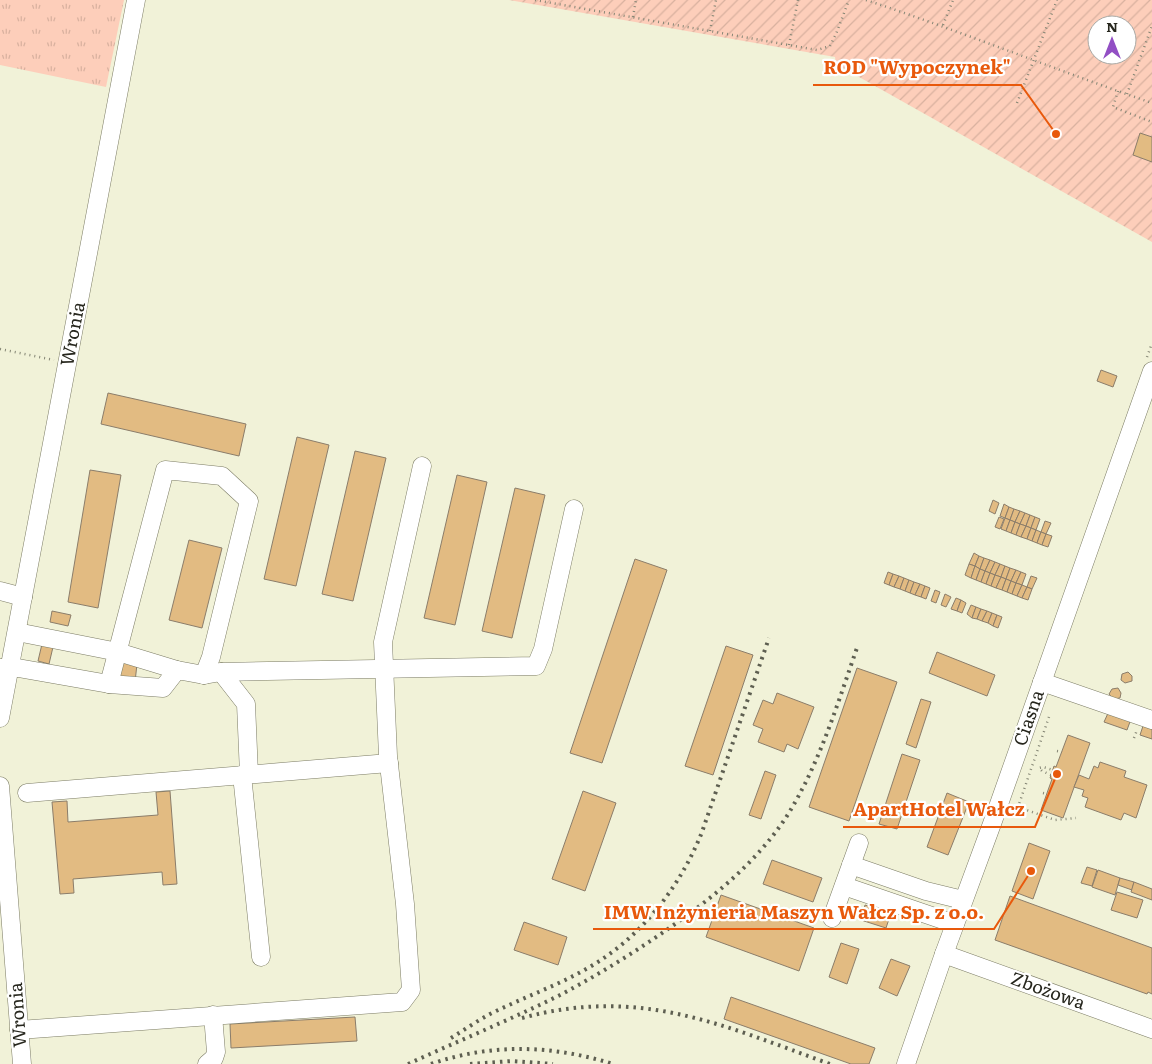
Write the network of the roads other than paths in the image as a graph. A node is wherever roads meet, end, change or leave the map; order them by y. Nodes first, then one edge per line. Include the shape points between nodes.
1 (136, 0) edge
2 (1152, 371) edge
3 (422, 466) dead end
4 (574, 509) dead end
5 (0, 591) edge
6 (23, 596) junction
7 (16, 632) junction
8 (118, 652) junction
9 (5, 668) edge
10 (383, 669) junction
11 (177, 670) junction
12 (221, 672) junction
13 (204, 675) junction
14 (1042, 682) junction
15 (109, 684) junction
16 (0, 718) edge
17 (1152, 720) edge
18 (389, 764) junction
19 (246, 775) junction
20 (0, 786) edge
21 (27, 793) dead end
22 (859, 843) dead end
23 (851, 865) junction
24 (4, 886) edge
25 (844, 886) junction
26 (963, 900) junction
27 (832, 918) dead end
28 (955, 924) junction
29 (944, 954) junction
30 (261, 957) dead end
31 (7, 962) edge
32 (213, 1015) junction
33 (1152, 1029) edge
34 (19, 1030) junction
35 (22, 1064) edge
36 (207, 1064) edge
37 (906, 1064) edge

1 - 6 street, Wronia
2 - 14 street, Ciasna
3 - 10 street via 383,642
4 - 10 street via 543,649 536,666
5 - 6 street
6 - 7 street, Wronia
7 - 8 street
7 - 9 street, Wronia
8 - 11 street
8 - 13 street via 165,470 222,476 249,501
8 - 15 street
9 - 15 street
9 - 16 street, Wronia
10 - 12 street
10 - 18 street
11 - 13 street
11 - 15 street via 163,688
12 - 13 street
12 - 19 street via 246,704
14 - 17 street
14 - 26 street, Ciasna
18 - 19 street
18 - 32 street via 411,990 402,1002
19 - 21 street
19 - 30 street
20 - 24 street, Wronia
22 - 23 street
23 - 25 street
23 - 26 street
24 - 31 street, Wronia
25 - 27 street
25 - 28 street
26 - 28 street, Ciasna
28 - 29 street, Ciasna
29 - 33 street, Zbożowa
29 - 37 street, Ciasna
31 - 34 street, Wronia
32 - 34 street
32 - 36 street via 216,1052
34 - 35 street, Wronia

